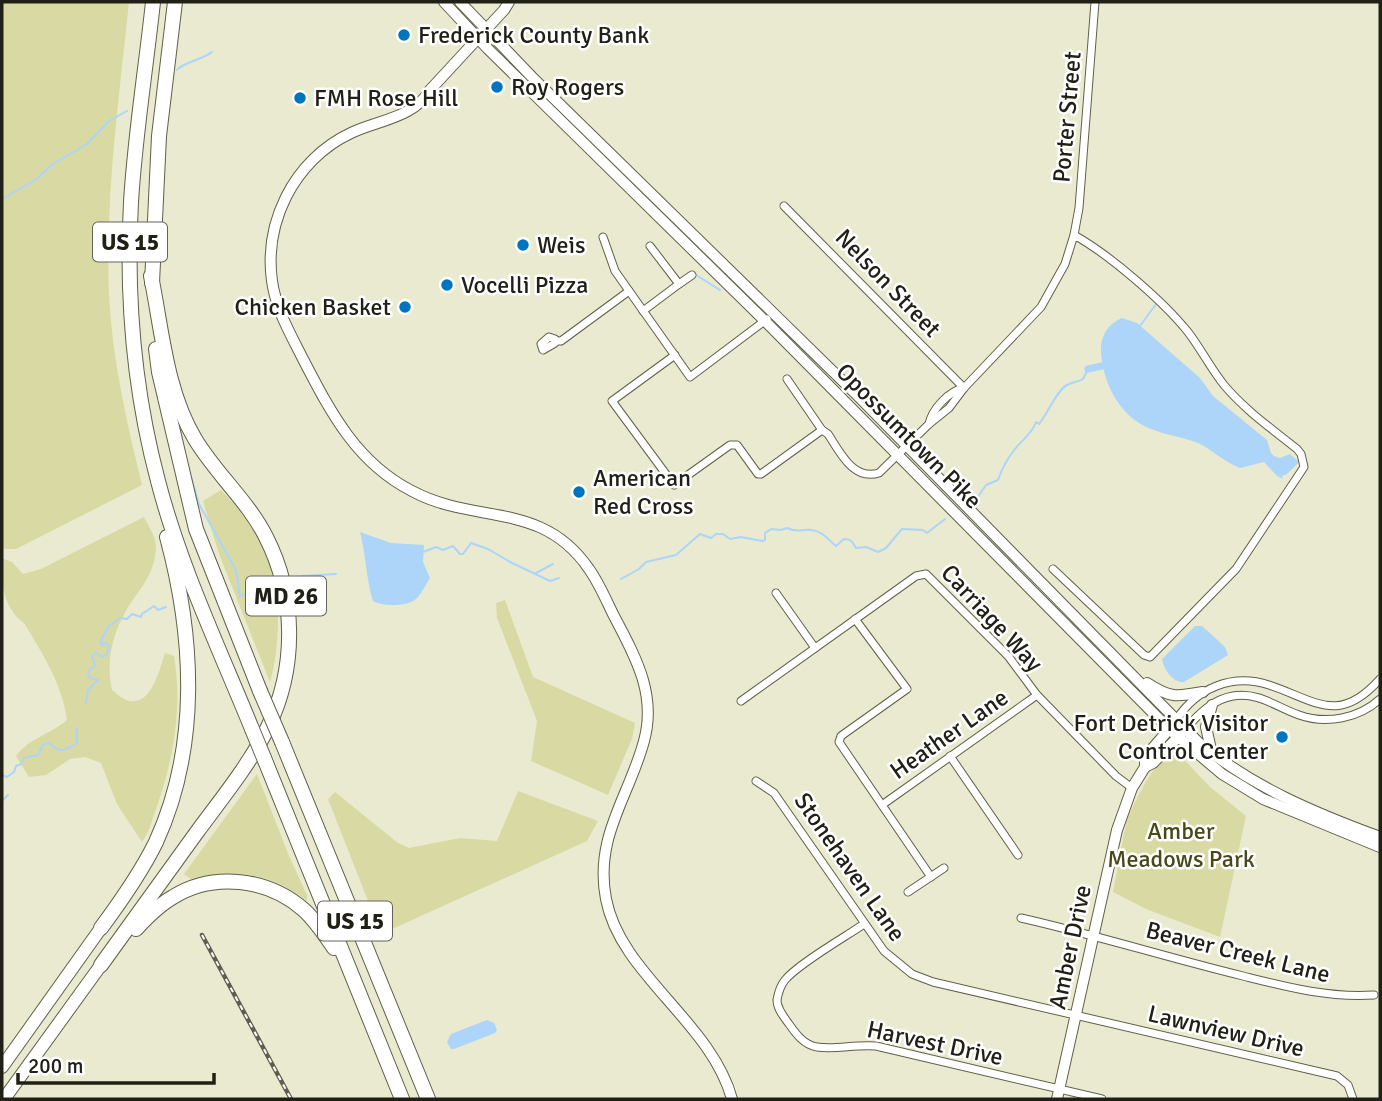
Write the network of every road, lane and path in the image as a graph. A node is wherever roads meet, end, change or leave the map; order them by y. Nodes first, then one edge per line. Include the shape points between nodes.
1 (153, 2) edge
2 (174, 2) edge
3 (444, 2) edge
4 (460, 2) edge
5 (517, 2) edge
6 (1095, 2) edge
7 (507, 6) edge
8 (482, 34) junction
9 (784, 206) dead end
10 (1074, 235) junction
11 (603, 237) dead end
12 (650, 246) dead end
13 (692, 275) dead end
14 (151, 276) junction
15 (679, 284) junction
16 (629, 291) junction
17 (643, 310) junction
18 (769, 317) junction
19 (555, 341) dead end
20 (675, 355) junction
21 (787, 379) dead end
22 (964, 388) junction
23 (822, 430) junction
24 (903, 450) junction
25 (158, 480) junction
26 (1053, 569) dead end
27 (776, 593) dead end
28 (855, 619) junction
29 (815, 648) junction
30 (1129, 672) junction
31 (1380, 679) edge
32 (1203, 692) junction
33 (1037, 695) junction
34 (1299, 696) junction
35 (1380, 699) edge
36 (741, 701) dead end
37 (1212, 705) junction
38 (1292, 712) junction
39 (1177, 729) junction
40 (1212, 754) junction
41 (950, 756) junction
42 (757, 781) dead end
43 (1132, 788) junction
44 (882, 805) junction
45 (1380, 837) edge
46 (1380, 847) edge
47 (1018, 855) dead end
48 (944, 869) dead end
49 (931, 877) junction
50 (908, 892) dead end
51 (1021, 918) dead end
52 (864, 924) junction
53 (101, 928) joint
54 (1095, 935) junction
55 (101, 965) junction
56 (349, 970) junction
57 (1374, 995) dead end
58 (1077, 1016) junction
59 (2, 1066) edge
60 (1058, 1094) edge
61 (4, 1099) edge
62 (402, 1099) edge
63 (428, 1099) edge
64 (732, 1099) edge
65 (1102, 1099) edge
66 (1353, 1099) edge

1 - 25 highway, US 15 via 134,166 130,274 138,377
2 - 14 highway, US 15 via 158,148
3 - 8 main road, Opossumtown Pike
4 - 8 main road, Opossumtown Pike
5 - 7 main road via 512,8
6 - 10 street, Porter Street
7 - 8 main road
8 - 18 main road, Opossumtown Pike
8 - 64 main road via 430,90 329,146 306,167 278,217 271,250 272,281 281,313 334,416 379,470 436,502 518,518 546,529 569,546 592,573 639,665 648,701 645,740 604,850 607,907 621,940 711,1055
9 - 22 street, Nelson Street
10 - 22 street, Porter Street via 1065,264 1041,307
10 - 26 street via 1100,251 1166,308 1225,386 1297,449 1304,467 1246,557 1150,657
11 - 16 street via 615,271
12 - 15 street
13 - 15 street
14 - 55 highway, MD 26 via 182,414 205,455 254,516 276,561 288,606 289,652 279,699 261,741
14 - 63 highway, US 15, bridge via 159,372 186,492 207,559
15 - 17 street
16 - 17 street
16 - 19 street
17 - 20 street
18 - 20 street via 690,377
18 - 24 main road, Opossumtown Pike
20 - 23 street via 612,401 674,485 730,444 737,445 761,474
21 - 23 street
22 - 24 street, Porter Street via 943,402
23 - 24 street, Porter Street via 855,471 870,476
24 - 30 main road, Opossumtown Pike
24 - 39 main road, Opossumtown Pike
25 - 53 highway via 160,513 186,641 184,746 173,798 155,843
25 - 56 highway, US 15, bridge via 189,574
27 - 29 street
28 - 29 street, Carriage Way
28 - 33 street, Carriage Way via 916,576 926,574 1008,656
28 - 44 street, Heather Lane via 906,690 839,739
29 - 36 street, Carriage Way
30 - 32 main road via 1168,696
30 - 39 main road, Opossumtown Pike
31 - 34 street via 1343,704 1323,706
32 - 34 street via 1230,681 1250,681
32 - 39 street via 1183,710
33 - 41 street, Heather Lane
33 - 43 street, Carriage Way
34 - 38 street
35 - 38 street via 1341,719
37 - 38 street via 1231,696 1262,697
37 - 39 street
37 - 40 main road via 1206,727
39 - 40 main road, Opossumtown Pike
39 - 43 main road, Amber Drive via 1153,763 1144,766
39 - 46 main road, Opossumtown Pike via 1222,774 1263,799
40 - 45 main road, Opossumtown Pike via 1296,805
41 - 44 street, Heather Lane
41 - 47 street
42 - 52 street, Stonehaven Lane via 774,793
43 - 54 main road, Amber Drive via 1117,830
44 - 49 street
48 - 49 street
49 - 50 street
51 - 54 street, Beaver Creek Lane
52 - 58 street, Stonehaven Lane via 890,958 912,974
52 - 60 street, Harvest Drive via 785,979 778,1000 780,1011 796,1035 816,1047 876,1046
53 - 59 main road
54 - 57 street, Beaver Creek Lane via 1312,993
54 - 58 main road, Amber Drive
55 - 56 highway via 172,897 205,884 230,881 256,884 291,901 312,918
55 - 61 main road, MD 26
56 - 62 highway, US 15
58 - 60 main road, Amber Drive
58 - 66 street, Lawnview Drive via 1337,1076 1348,1085
60 - 65 street, Harvest Drive

